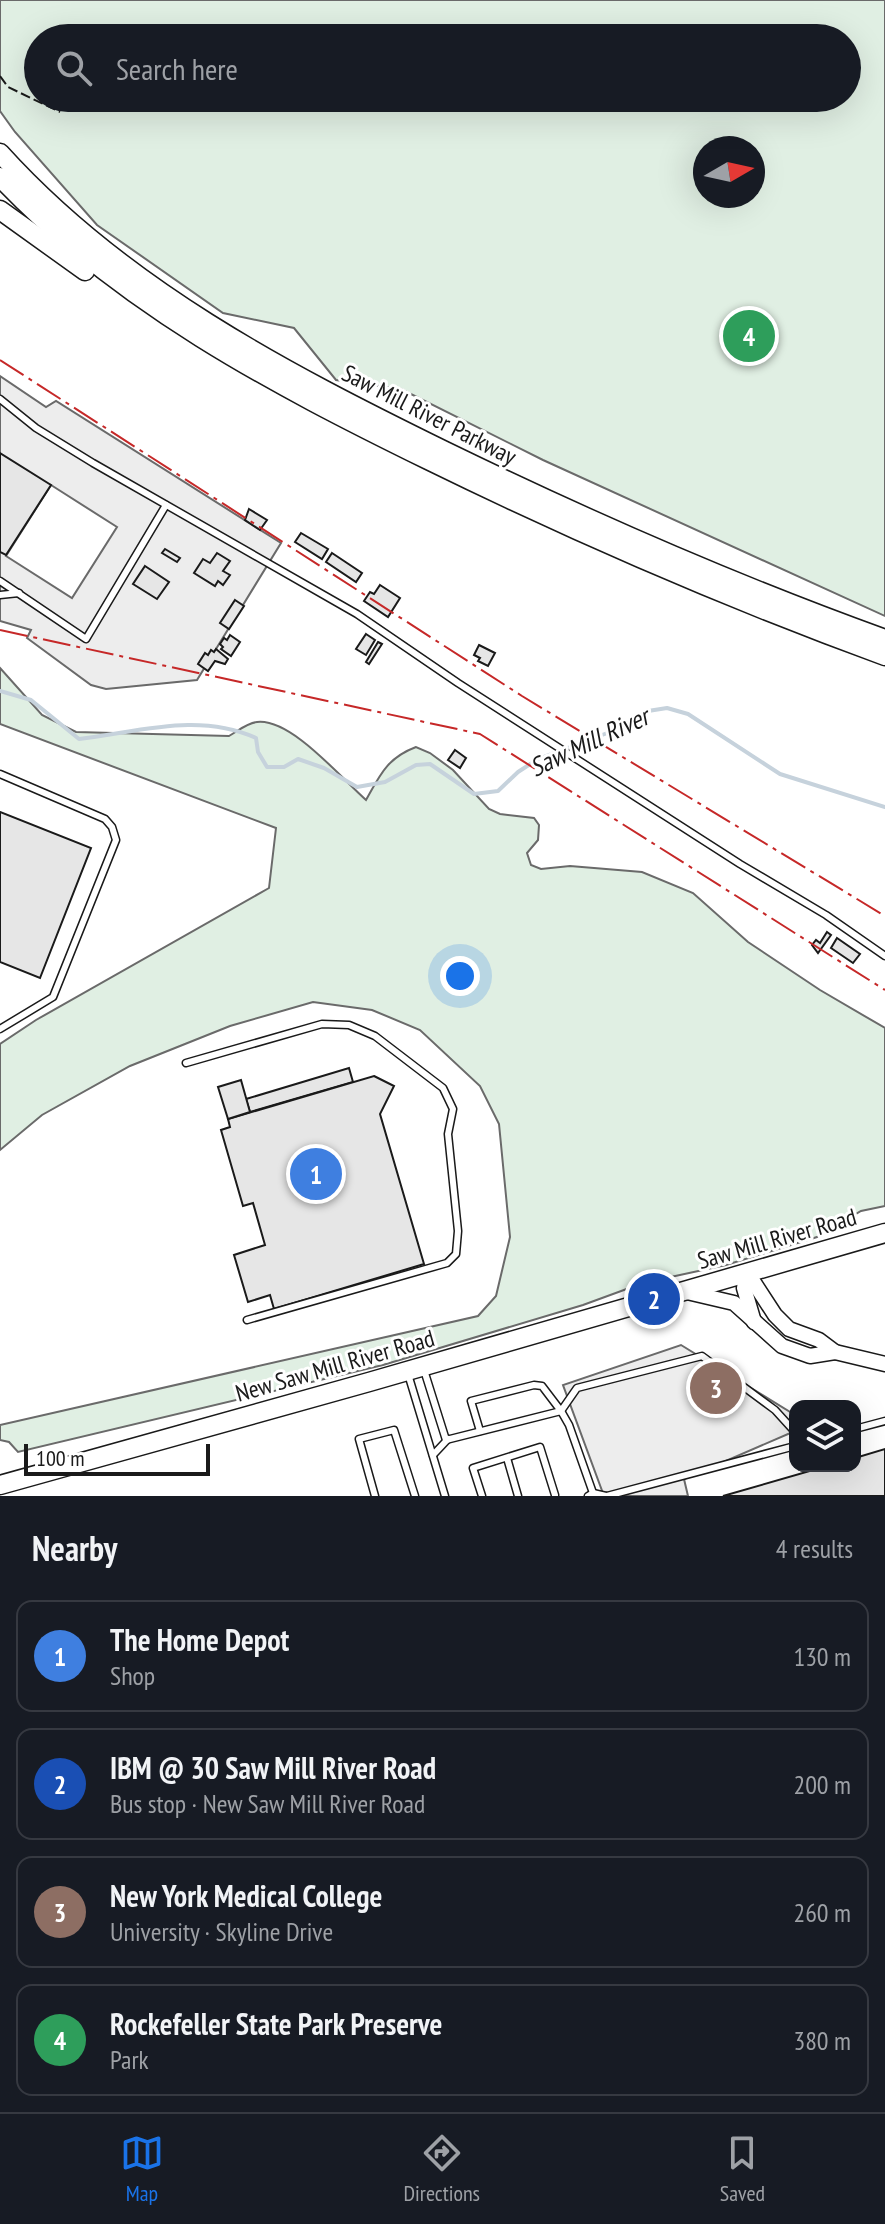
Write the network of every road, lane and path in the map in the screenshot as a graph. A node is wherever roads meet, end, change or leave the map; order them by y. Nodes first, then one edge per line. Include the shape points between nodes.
1 (0, 153) edge
2 (0, 177) edge
3 (0, 210) edge
4 (194, 334) junction
5 (0, 399) edge
6 (166, 505) junction
7 (0, 581) edge
8 (19, 593) junction
9 (0, 595) edge
10 (885, 639) edge
11 (885, 656) edge
12 (0, 774) edge
13 (885, 956) edge
14 (0, 1029) edge
15 (186, 1063) dead end
16 (885, 1233) edge
17 (747, 1272) junction
18 (683, 1291) junction
19 (247, 1320) dead end
20 (754, 1322) junction
21 (835, 1352) junction
22 (885, 1364) edge
23 (415, 1369) junction
24 (561, 1411) junction
25 (885, 1421) edge
26 (789, 1425) edge
27 (861, 1427) edge
28 (480, 1431) junction
29 (448, 1439) junction
30 (789, 1448) edge
31 (433, 1455) junction
32 (507, 1458) junction
33 (0, 1485) edge
34 (591, 1495) edge
35 (375, 1496) edge
36 (415, 1496) edge
37 (445, 1496) edge
38 (482, 1496) edge
39 (518, 1496) edge
40 (555, 1496) edge
41 (607, 1496) edge

1 - 10 main road, Saw Mill River Parkway via 58,212 125,268 274,363 593,521
2 - 4 main road, Saw Mill River Parkway via 84,255
3 - 4 main road via 108,287
4 - 11 main road, Saw Mill River Parkway via 352,422 555,521
5 - 6 lane via 36,428
6 - 8 lane via 86,639
6 - 13 lane via 357,614
7 - 8 lane
8 - 9 lane
12 - 14 lane via 105,819 116,840 53,997
15 - 19 lane via 312,1026 349,1025 375,1036 443,1088 453,1109 448,1134 456,1254 447,1263
16 - 17 main road, Saw Mill River Road
17 - 18 main road, Saw Mill River Road
17 - 20 street via 744,1288
17 - 21 street via 789,1329
18 - 20 street via 734,1303
18 - 23 main road, New Saw Mill River Road
20 - 21 street via 782,1346 810,1356
21 - 22 street
23 - 29 lane
23 - 31 lane
23 - 33 main road, New Saw Mill River Road
24 - 26 lane via 577,1388 702,1356
24 - 28 lane
24 - 28 lane via 542,1386 534,1385 471,1401
24 - 34 lane
25 - 27 lane
28 - 29 lane
29 - 31 lane
30 - 41 lane
31 - 37 lane
32 - 38 lane via 473,1468
32 - 39 lane
32 - 40 lane via 540,1447
34 - 41 lane
35 - 36 lane via 359,1439 394,1430

